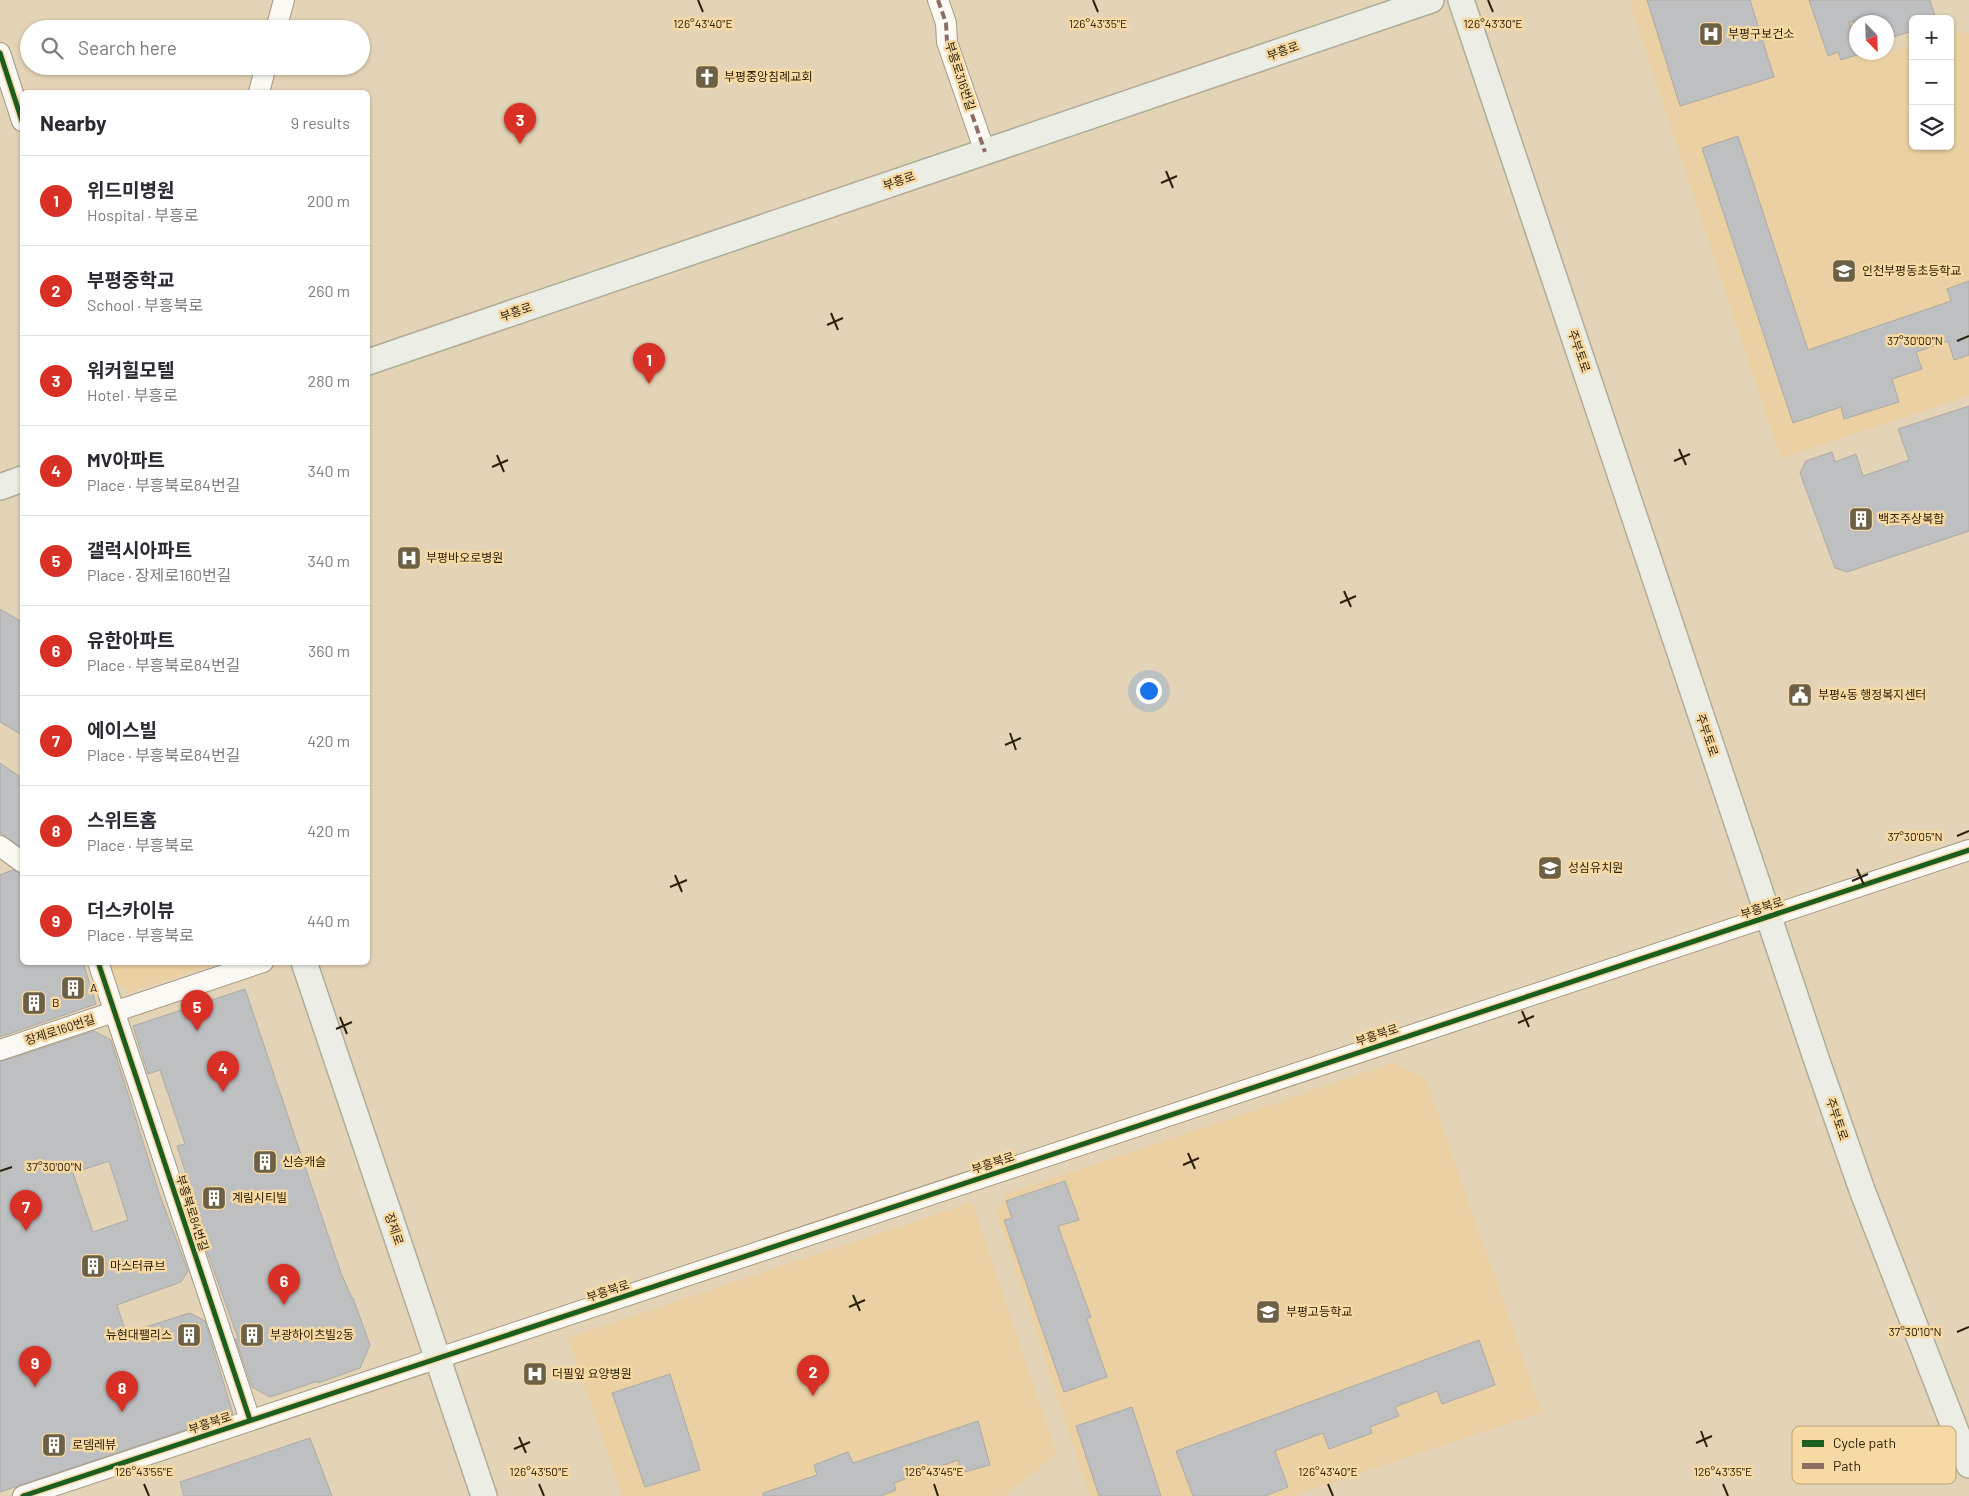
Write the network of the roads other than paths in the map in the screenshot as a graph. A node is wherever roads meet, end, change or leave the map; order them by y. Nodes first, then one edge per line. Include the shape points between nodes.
1 (284, 0) edge
2 (938, 0) edge
3 (1431, 0) edge
4 (1461, 0) edge
5 (278, 20) edge
6 (0, 53) edge
7 (264, 75) edge
8 (260, 90) edge
9 (20, 115) edge
10 (985, 152) junction
11 (370, 361) edge
12 (20, 480) edge
13 (0, 487) edge
14 (0, 846) edge
15 (1969, 850) edge
16 (20, 861) edge
17 (1768, 916) junction
18 (99, 965) edge
19 (254, 965) edge
20 (305, 965) edge
21 (114, 1012) junction
22 (0, 1050) edge
23 (438, 1358) junction
24 (250, 1420) junction
25 (1954, 1426) edge
26 (1956, 1432) edge
27 (1969, 1465) edge
28 (23, 1496) edge
29 (484, 1496) edge

1 - 5 street
2 - 10 street, 부흥로316번길 via 946,23 947,42
3 - 10 main road, 부흥로
4 - 17 main road, 주부토로
6 - 9 street
7 - 8 street
10 - 11 main road, 부흥로
12 - 13 main road
14 - 16 street
15 - 17 street, 부흥북로
17 - 23 street, 부흥북로
17 - 25 main road, 주부토로 via 1862,1190
18 - 21 street, 부흥북로84번길
19 - 21 street, 장제로160번길
20 - 23 main road, 장제로
21 - 22 street, 장제로160번길
21 - 24 street, 부흥북로84번길
23 - 24 street, 부흥북로
23 - 29 main road, 장제로
24 - 28 street, 부흥북로
26 - 27 main road, 주부토로

